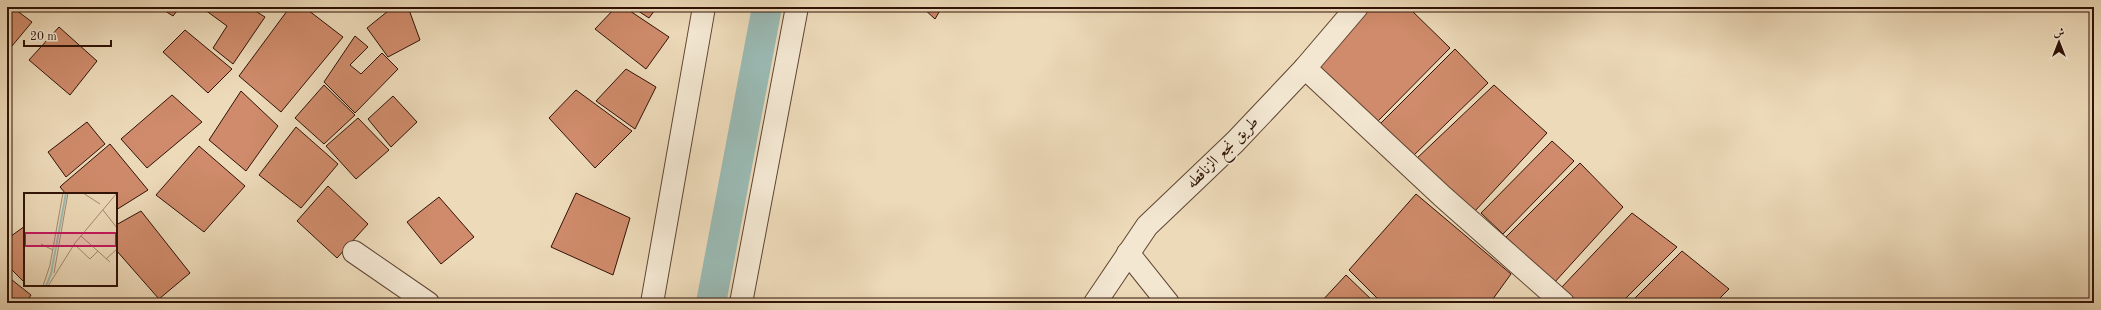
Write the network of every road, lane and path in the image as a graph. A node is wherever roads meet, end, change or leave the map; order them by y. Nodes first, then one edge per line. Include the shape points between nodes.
1 (704, 7) edge
2 (797, 7) edge
3 (1357, 7) edge
4 (1305, 68) junction
5 (354, 252) dead end
6 (1128, 253) junction
7 (428, 303) edge
8 (652, 303) edge
9 (741, 303) edge
10 (1095, 303) edge
11 (1168, 303) edge
12 (1563, 303) edge

1 - 8 street
2 - 9 street
3 - 4 street, طريق نجع الزناقطه
4 - 6 street, طريق نجع الزناقطه via 1235,142 1147,226
4 - 12 street via 1442,196
5 - 7 street
6 - 10 street, طريق نجع الزناقطه
6 - 11 street

